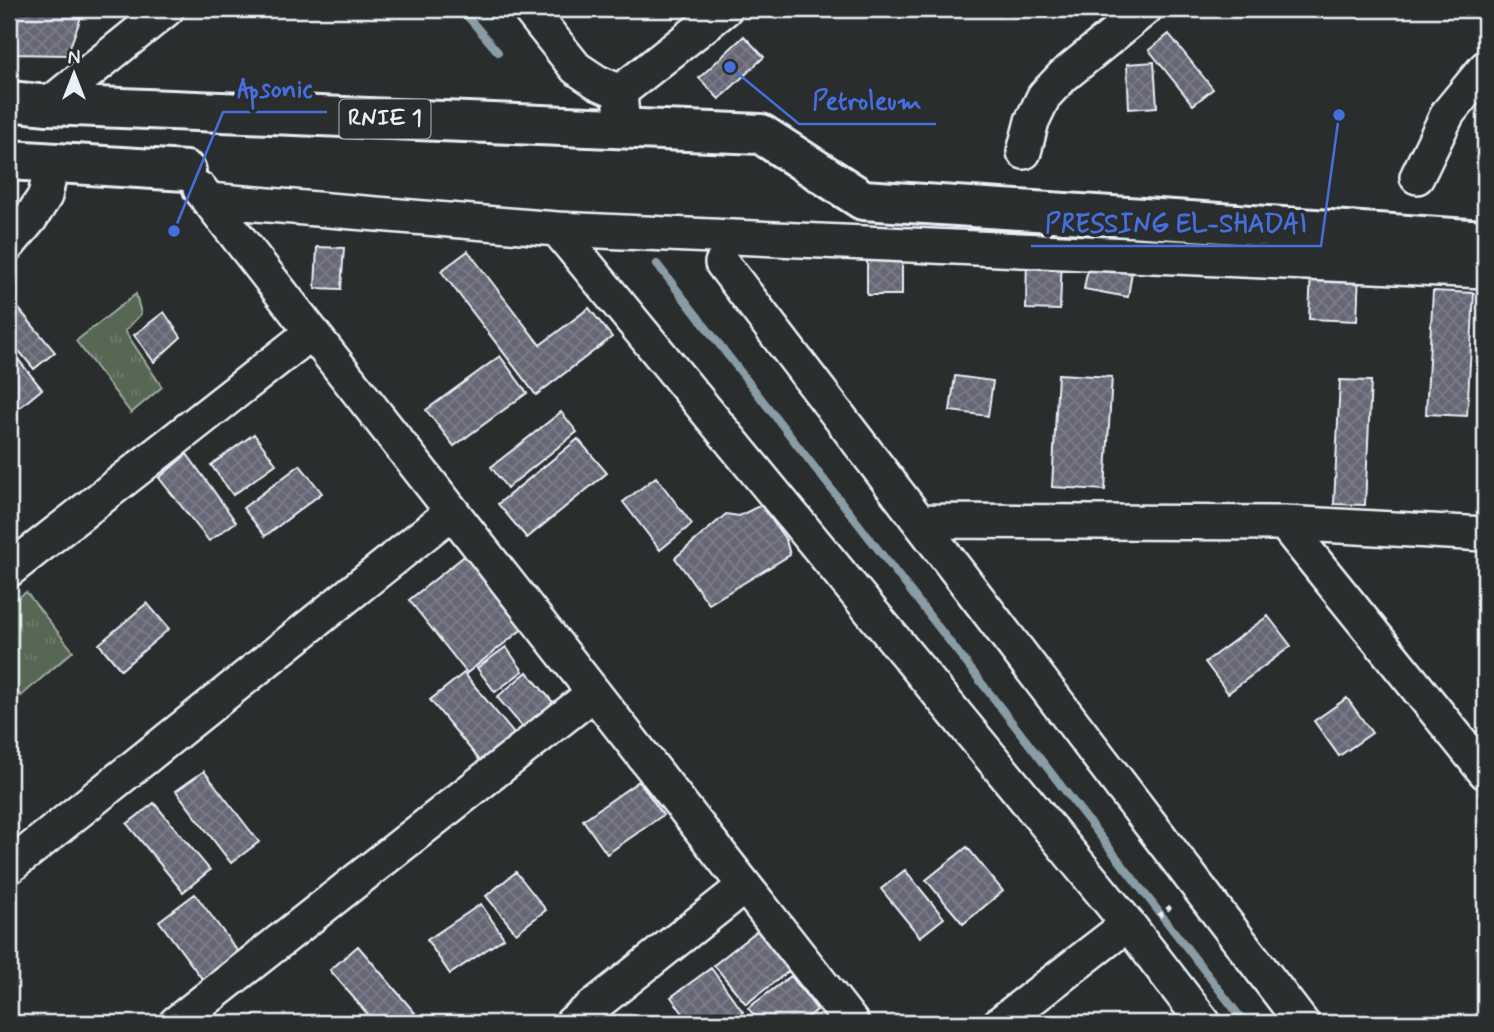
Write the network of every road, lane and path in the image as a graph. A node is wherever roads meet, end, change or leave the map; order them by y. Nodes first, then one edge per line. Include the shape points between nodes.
1 (167, 9) edge
2 (529, 9) edge
3 (724, 9) edge
4 (1145, 9) edge
5 (1485, 68) edge
6 (9, 101) edge
7 (48, 105) junction
8 (621, 110) junction
9 (1024, 152) dead end
10 (9, 160) edge
11 (52, 163) junction
12 (1417, 177) dead end
13 (197, 185) junction
14 (557, 229) junction
15 (1485, 240) edge
16 (9, 244) edge
17 (722, 263) dead end
18 (1485, 271) edge
19 (312, 332) junction
20 (452, 512) junction
21 (919, 521) junction
22 (1284, 523) junction
23 (1485, 534) edge
24 (9, 570) edge
25 (594, 693) junction
26 (1485, 772) edge
27 (9, 867) edge
28 (744, 886) junction
29 (1177, 902) dead end
30 (1140, 923) junction
31 (176, 1023) edge
32 (572, 1023) edge
33 (852, 1023) edge
34 (1000, 1023) edge
35 (1204, 1023) edge
36 (1302, 1023) edge

1 - 7 street
2 - 8 street via 576,68 597,82
3 - 8 street
4 - 9 street via 1044,96
5 - 12 street via 1448,113
6 - 7 highway, RNIE 1
7 - 8 highway, RNIE 1
8 - 15 highway, RNIE 1 via 761,134 863,200
10 - 11 highway
11 - 13 highway
11 - 16 street via 45,196
13 - 14 street
13 - 19 street
14 - 18 street
14 - 30 street
17 - 21 street
19 - 20 street
19 - 24 street
20 - 25 street
20 - 27 street
21 - 22 street
21 - 36 street
22 - 23 street
22 - 26 street
25 - 28 street
25 - 31 street
28 - 32 street
28 - 33 street
29 - 30 path
30 - 34 street
30 - 35 street

